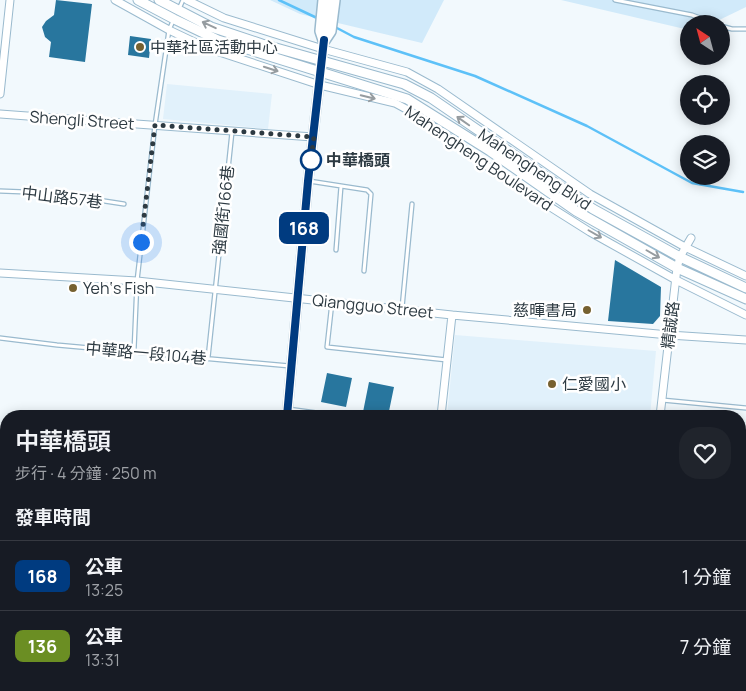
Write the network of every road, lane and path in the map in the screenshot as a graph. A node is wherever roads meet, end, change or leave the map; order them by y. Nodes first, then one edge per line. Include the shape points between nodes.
1 (10, 0) edge
2 (115, 0) edge
3 (138, 0) edge
4 (159, 0) edge
5 (183, 0) edge
6 (188, 0) edge
7 (324, 0) edge
8 (334, 0) edge
9 (615, 0) edge
10 (178, 10) junction
11 (692, 15) edge
12 (174, 20) junction
13 (730, 28) edge
14 (746, 29) edge
15 (169, 30) junction
16 (324, 45) junction
17 (322, 60) junction
18 (321, 72) junction
19 (320, 85) junction
20 (438, 89) junction
21 (0, 94) edge
22 (431, 98) junction
23 (421, 112) junction
24 (0, 114) edge
25 (155, 125) junction
26 (232, 132) junction
27 (314, 137) junction
28 (308, 181) junction
29 (342, 186) junction
30 (0, 191) edge
31 (590, 194) junction
32 (585, 203) junction
33 (124, 204) dead end
34 (412, 204) dead end
35 (576, 211) junction
36 (571, 220) junction
37 (691, 238) dead end
38 (685, 247) junction
39 (336, 250) dead end
40 (680, 257) junction
41 (677, 268) junction
42 (364, 271) dead end
43 (0, 273) edge
44 (746, 276) edge
45 (676, 280) junction
46 (137, 281) junction
47 (746, 288) edge
48 (215, 289) junction
49 (298, 298) junction
50 (746, 300) edge
51 (332, 301) junction
52 (402, 309) junction
53 (452, 315) junction
54 (746, 315) edge
55 (669, 335) junction
56 (0, 338) edge
57 (746, 340) edge
58 (134, 351) junction
59 (208, 358) junction
60 (448, 360) junction
61 (292, 366) junction
62 (661, 400) junction
63 (746, 408) edge
64 (288, 410) edge
65 (442, 410) edge
66 (660, 410) edge

1 - 21 street
2 - 15 street, Mahengheng Boulevard
3 - 12 street
4 - 10 street
5 - 10 lane
6 - 16 street, Mahengheng Boulevard via 224,18
7 - 16 main road via 320,31
8 - 16 main road via 330,31
9 - 11 lane
10 - 12 lane
17 -> 10 street via 211,27
12 - 15 lane
12 - 18 street via 218,40
13 - 14 lane
15 -> 19 street, Mahengheng Boulevard via 207,48
15 - 25 lane
16 - 17 street
16 - 20 street, Mahengheng Boulevard via 407,72
17 - 18 street
17 - 22 street, Mahengheng Blvd via 404,84
18 - 19 street
18 - 23 street, Mahengheng Boulevard via 407,98
19 -> 23 street, Mahengheng Boulevard
19 - 27 street
20 - 22 street
20 - 31 street, Mahengheng Boulevard
32 -> 22 street, Mahengheng Blvd
23 - 35 street, Mahengheng Boulevard via 490,151
23 - 36 street, Mahengheng Boulevard via 498,174
24 - 25 street, Shengli Street
25 - 26 street, Shengli Street
25 - 46 lane
26 - 27 street, Shengli Street
26 - 48 lane, 強國街166巷
27 - 28 street
28 - 29 lane
28 - 49 street
29 - 39 lane
29 - 42 lane via 367,190 371,194
30 - 33 lane, 中山路57巷 via 52,193
31 - 32 street
31 - 38 street, Mahengheng Boulevard
32 - 40 street, Mahengheng Blvd
34 - 52 lane
35 - 36 street
35 -> 41 street, Mahengheng Boulevard
36 -> 45 street, Mahengheng Boulevard
37 - 38 street, 精誠路
38 - 40 street, 精誠路
38 - 44 street, Mahengheng Boulevard
40 - 41 street, 精誠路
40 - 47 street, Mahengheng Blvd
41 - 45 street, 精誠路
41 - 50 street, Mahengheng Boulevard
43 - 46 street, Qiangguo Street
45 - 54 street, Mahengheng Boulevard
45 - 55 street, 精誠路
46 - 48 street, Qiangguo Street
46 - 58 lane
48 - 49 street, Qiangguo Street
48 - 59 lane, 強國街166巷
49 - 51 street, Qiangguo Street
49 - 61 street
51 - 52 street, Qiangguo Street
51 - 60 lane via 327,347
52 - 53 street, Qiangguo Street
53 - 55 street, Qiangguo Street
53 - 60 street
55 - 57 street, Qiangguo Street
55 - 62 street, 精誠路
56 - 58 lane, 中華路一段104巷
58 - 59 lane, 中華路一段104巷
59 - 61 lane, 中華路一段104巷
60 - 65 street
61 - 64 street
62 - 63 lane
62 - 66 street, 精誠路

